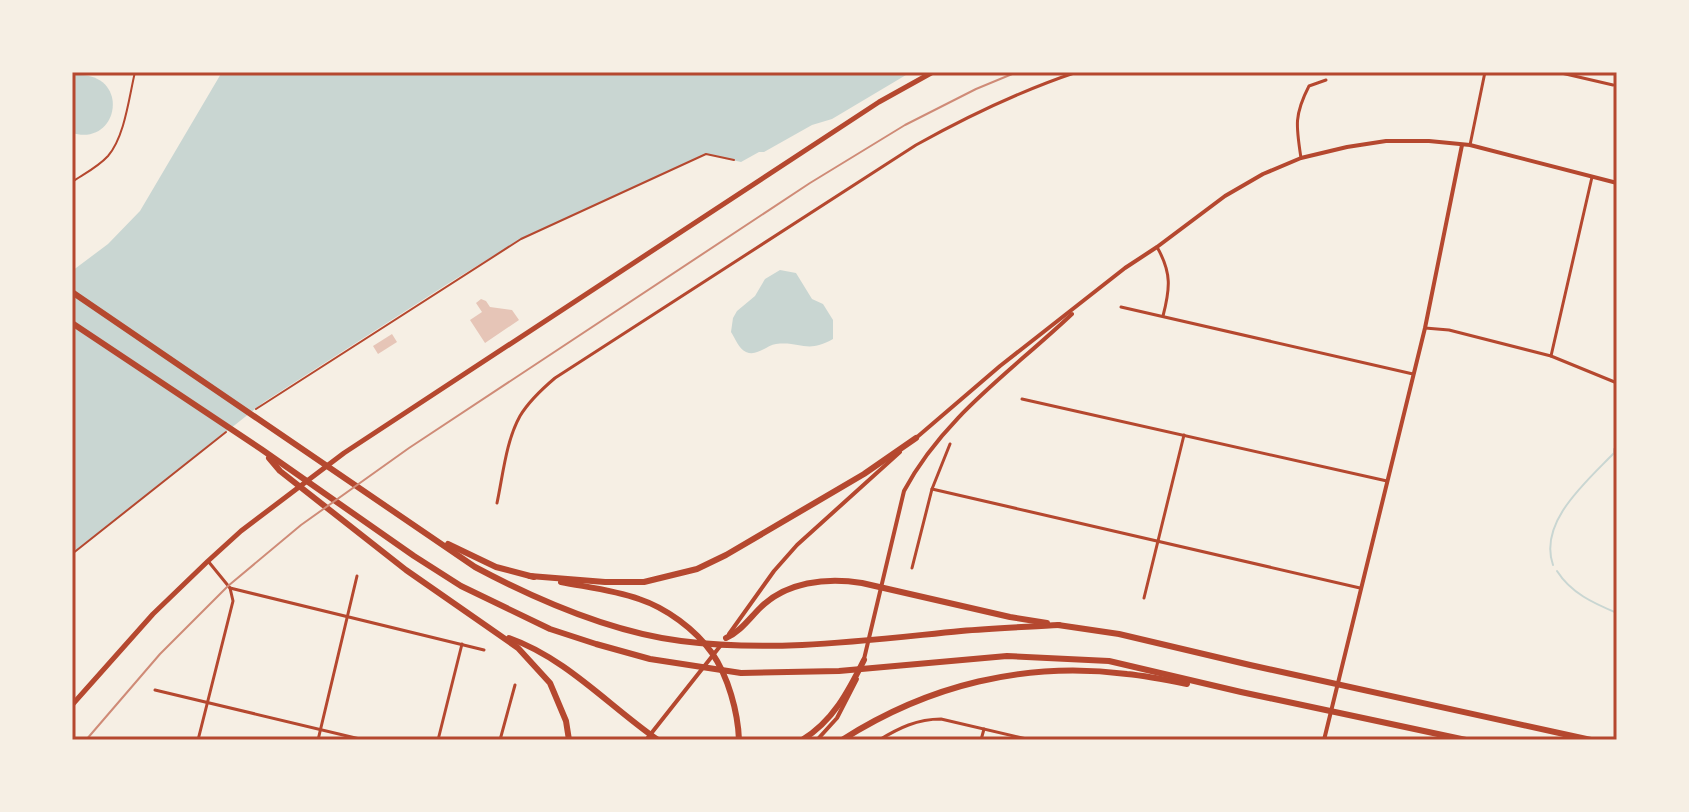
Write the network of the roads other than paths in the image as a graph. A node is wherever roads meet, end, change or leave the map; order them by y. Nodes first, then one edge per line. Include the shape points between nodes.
1 (135, 72) edge
2 (933, 72) edge
3 (1077, 72) edge
4 (1485, 72) edge
5 (1557, 72) edge
6 (1326, 80) dead end
7 (1613, 85) dead end
8 (1462, 145) junction
9 (1470, 145) junction
10 (1301, 158) junction
11 (1592, 177) junction
12 (72, 182) edge
13 (1617, 183) edge
14 (1157, 247) junction
15 (72, 292) edge
16 (1089, 298) junction
17 (1121, 307) dead end
18 (1163, 316) junction
19 (72, 323) edge
20 (1425, 328) junction
21 (1551, 356) junction
22 (1413, 374) junction
23 (1617, 383) edge
24 (1022, 399) dead end
25 (1184, 434) junction
26 (916, 438) junction
27 (950, 444) dead end
28 (261, 449) junction
29 (1387, 481) junction
30 (932, 489) junction
31 (497, 503) dead end
32 (426, 533) junction
33 (1158, 542) junction
34 (208, 561) junction
35 (912, 568) dead end
36 (357, 576) dead end
37 (530, 576) junction
38 (230, 588) junction
39 (1360, 588) junction
40 (1144, 598) dead end
41 (348, 616) junction
42 (1059, 625) junction
43 (502, 636) junction
44 (726, 638) junction
45 (462, 644) junction
46 (484, 650) dead end
47 (864, 660) junction
48 (515, 685) dead end
49 (155, 690) dead end
50 (1241, 692) junction
51 (208, 703) junction
52 (72, 705) edge
53 (984, 729) junction
54 (321, 730) junction
55 (1324, 739) edge
56 (198, 740) edge
57 (318, 740) edge
58 (364, 740) edge
59 (438, 740) edge
60 (500, 740) edge
61 (569, 740) edge
62 (646, 740) edge
63 (658, 740) edge
64 (739, 740) edge
65 (802, 740) edge
66 (817, 740) edge
67 (842, 740) edge
68 (879, 740) edge
69 (981, 740) edge
70 (1031, 740) edge
71 (1466, 740) edge
72 (1591, 740) edge

1 - 12 lane via 113,149
2 - 34 main road via 403,413
3 - 31 street via 965,117 916,145 555,378 520,416
4 - 9 street
5 - 7 street
6 - 10 street via 1309,86 1298,108
8 - 9 street
8 - 10 street via 1386,141
8 - 20 street
9 - 11 street
10 - 14 street via 1225,196
11 - 13 street
11 - 21 street
14 - 16 street
14 - 18 street via 1168,272
15 - 32 highway
16 - 26 street
16 - 47 street via 969,405 917,466 904,491
17 - 18 street
18 - 22 street
19 - 28 highway
20 - 21 street
20 - 22 street
21 - 23 street
22 - 29 street
24 - 25 street
25 - 29 street
25 - 33 street
26 - 37 highway via 864,474 697,569 644,582
26 - 44 street via 797,545
27 - 30 street
28 - 43 highway via 280,471 350,527
28 - 50 highway via 461,586 550,629 650,659 741,673 839,671 1007,656 1109,661
29 - 39 street
30 - 33 street
30 - 35 street
32 - 37 highway via 496,567
32 - 42 highway via 475,567 556,606 681,641 848,643
33 - 39 street
33 - 40 street
34 - 38 street
34 - 52 main road
36 - 41 street
37 - 64 highway via 638,598 689,628 712,653 725,679
38 - 41 street
38 - 51 street via 233,601
39 - 55 street
41 - 45 street
41 - 54 street
42 - 44 highway via 838,580 786,591
42 - 72 highway
43 - 61 highway via 550,683
43 - 63 highway via 540,652
44 - 62 street
45 - 46 street
45 - 59 street
47 - 65 highway via 834,713
47 - 66 street via 837,718
48 - 60 street
49 - 51 street
50 - 67 highway via 1125,673 1023,672 943,690
50 - 71 highway
51 - 54 street
51 - 56 street
53 - 68 street via 928,719
53 - 69 street
53 - 70 street
54 - 57 street
54 - 58 street

